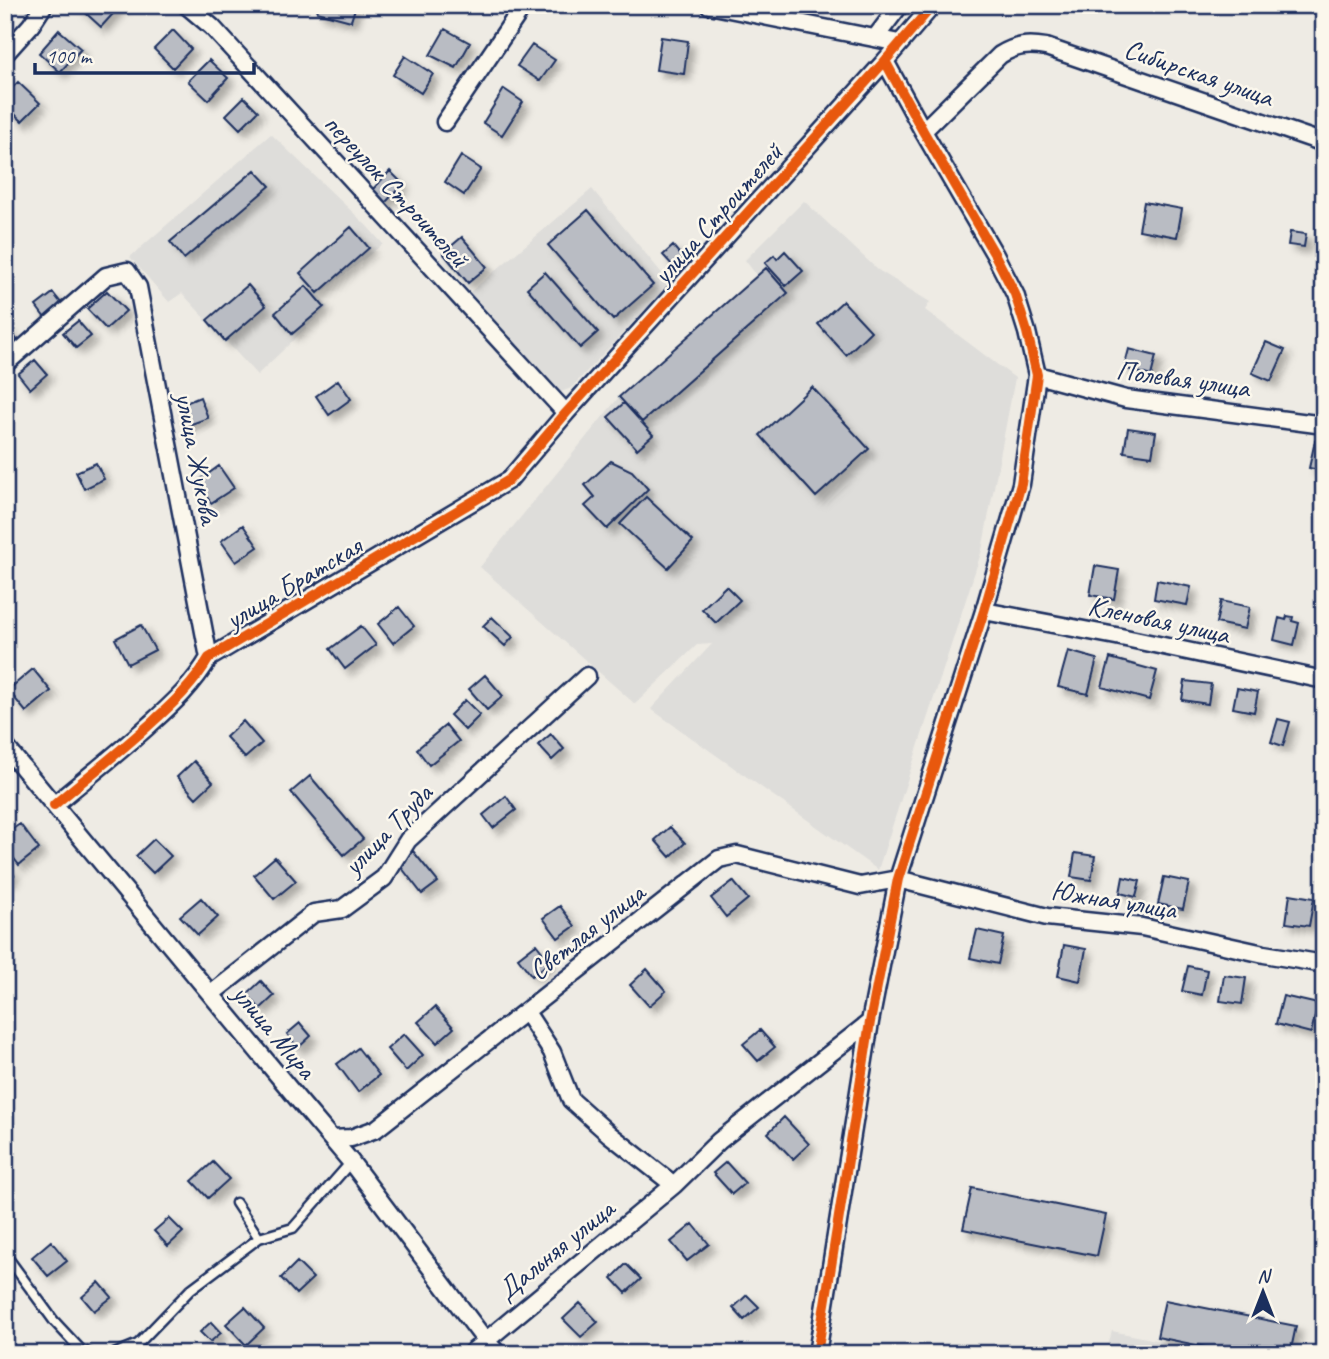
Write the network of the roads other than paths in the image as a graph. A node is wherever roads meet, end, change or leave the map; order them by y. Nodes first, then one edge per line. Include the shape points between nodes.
1 (44, 5) edge
2 (186, 5) edge
3 (524, 5) edge
4 (709, 5) edge
5 (900, 5) edge
6 (933, 5) edge
7 (875, 38) junction
8 (900, 43) junction
9 (5, 54) edge
10 (885, 61) junction
11 (446, 122) dead end
12 (923, 131) junction
13 (1324, 144) edge
14 (5, 364) edge
15 (1037, 375) junction
16 (566, 413) junction
17 (1324, 425) edge
18 (984, 611) junction
19 (209, 658) junction
20 (587, 676) dead end
21 (1324, 680) edge
22 (5, 746) edge
23 (54, 805) junction
24 (898, 879) junction
25 (1324, 964) edge
26 (211, 994) junction
27 (526, 1012) junction
28 (870, 1022) junction
29 (333, 1139) junction
30 (351, 1162) junction
31 (674, 1185) junction
32 (236, 1203) dead end
33 (260, 1238) junction
34 (5, 1254) edge
35 (485, 1340) junction
36 (91, 1354) edge
37 (114, 1354) edge
38 (470, 1354) edge
39 (498, 1354) edge
40 (817, 1354) edge

1 - 9 street
2 - 16 street, переулок Строителей via 212,27
3 - 11 street
4 - 7 street
5 - 7 street
6 - 8 street, улица Строителей
7 - 8 street
8 - 10 street, улица Строителей
10 - 12 street
10 - 16 street, улица Строителей
12 - 13 street, Сибирская улица via 1000,55 1030,44
12 - 15 street via 1015,294
14 - 19 street, улица Жукова via 106,276 127,271 138,287
15 - 17 street, Полевая улица via 1126,400
15 - 18 street via 1021,484
16 - 19 street, улица Братская via 509,480
18 - 21 street, Кленовая улица
18 - 24 street
19 - 23 street, улица Братская via 178,699
20 - 26 street, улица Труда via 408,840 384,878 342,909 314,913
22 - 23 street, улица Мира
23 - 26 street, улица Мира
24 - 25 street, Южная улица via 1046,917 1142,927
24 - 27 street, Светлая улица via 860,886 737,855 719,859
24 - 28 street
26 - 29 street, улица Мира
27 - 29 street, Светлая улица via 376,1129
27 - 31 street via 552,1052 571,1100
28 - 31 street, Дальняя улица via 719,1141
28 - 40 street
29 - 30 street, улица Мира
30 - 33 lane via 293,1228
30 - 35 street, улица Мира
31 - 35 street, Дальняя улица
32 - 33 lane
33 - 37 lane via 191,1289 138,1344
34 - 36 lane via 54,1321 81,1350
35 - 38 street, Дальняя улица
35 - 39 street, улица Мира

